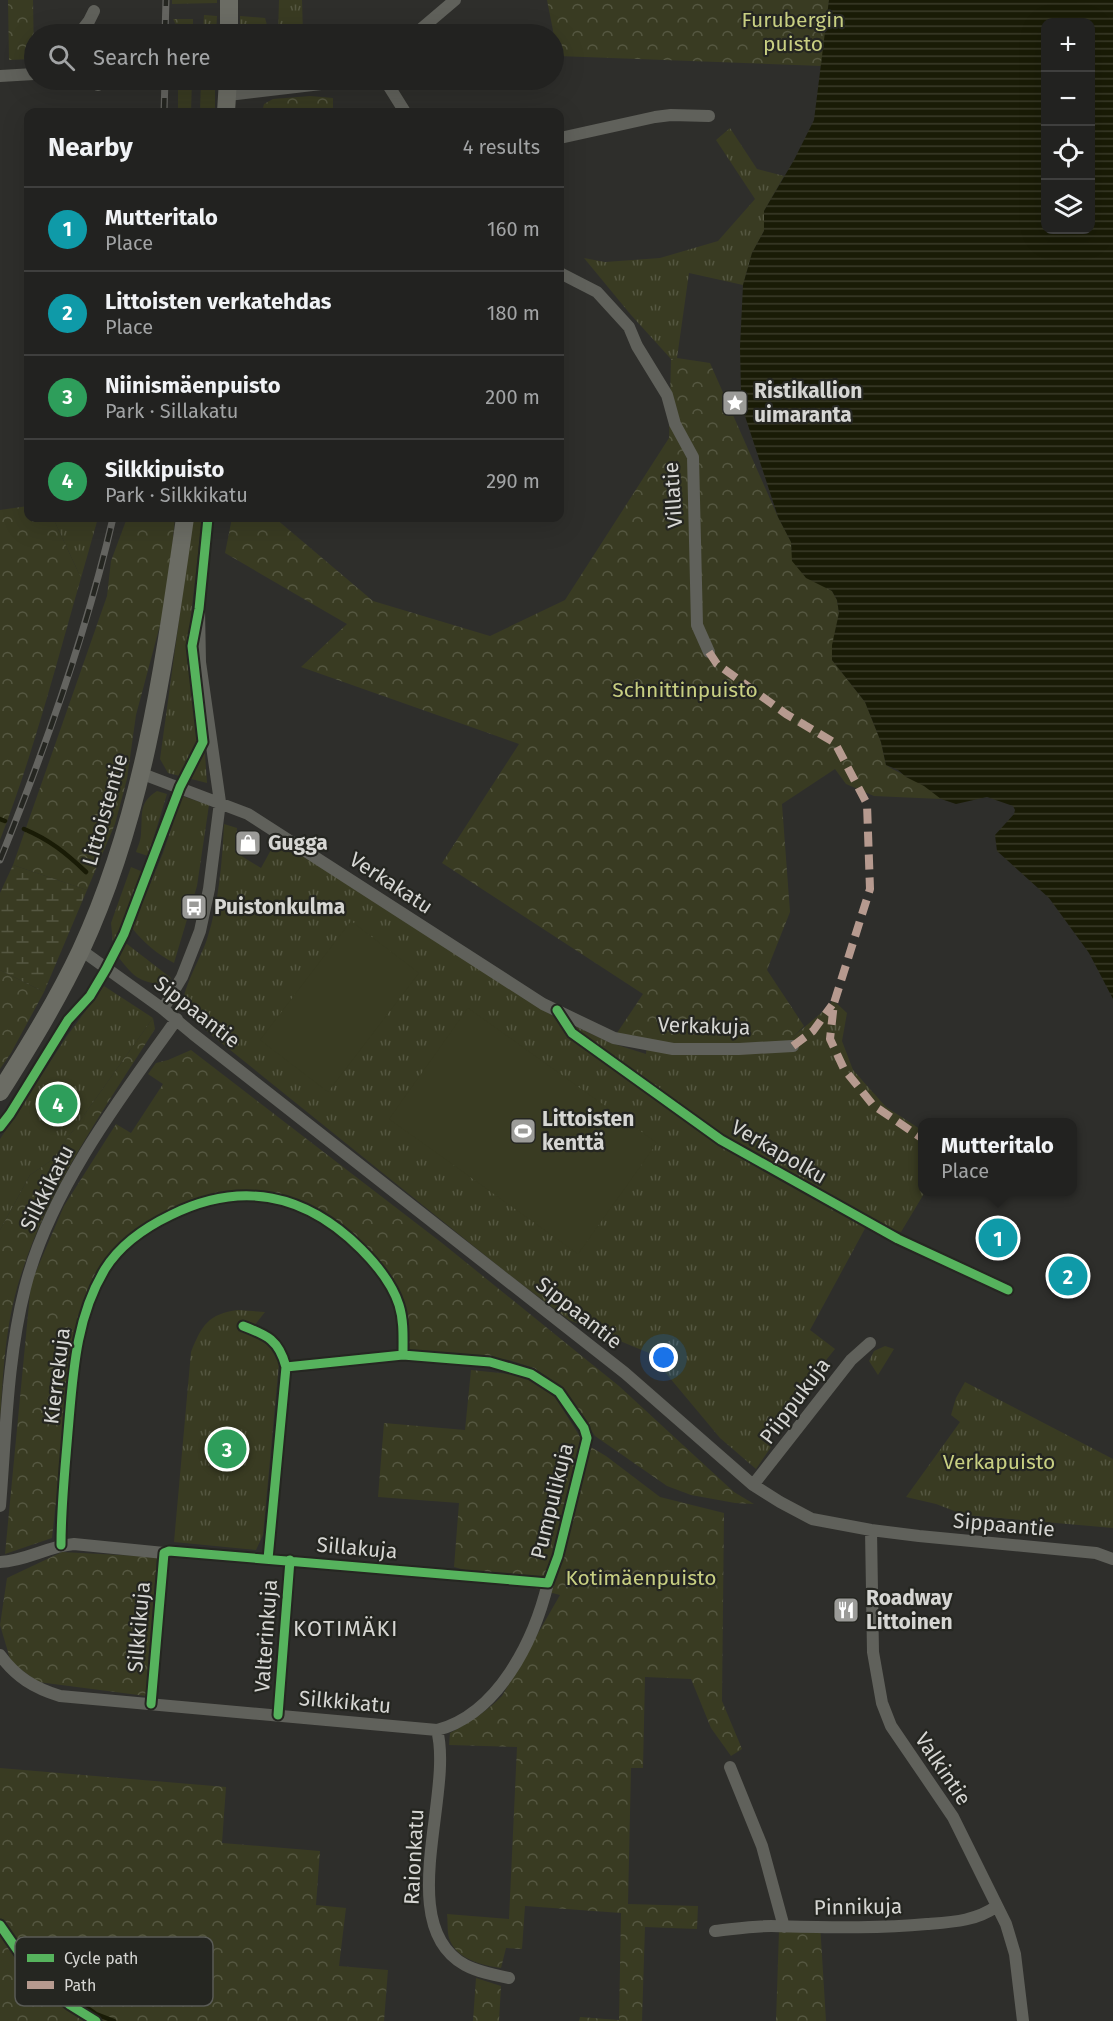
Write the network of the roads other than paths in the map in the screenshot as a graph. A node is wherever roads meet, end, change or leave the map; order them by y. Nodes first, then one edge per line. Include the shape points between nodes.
1 (229, 0) edge
2 (455, 0) edge
3 (94, 11) dead end
4 (87, 24) edge
5 (229, 24) edge
6 (427, 24) edge
7 (24, 75) edge
8 (0, 76) edge
9 (275, 90) edge
10 (391, 90) edge
11 (227, 96) edge
12 (402, 108) edge
13 (709, 116) dead end
14 (564, 137) edge
15 (564, 275) edge
16 (184, 522) edge
17 (199, 609) dead end
18 (709, 652) dead end
19 (140, 773) junction
20 (220, 802) junction
21 (81, 950) junction
22 (163, 1009) junction
23 (177, 1019) junction
24 (614, 1038) joint
25 (793, 1046) dead end
26 (0, 1092) edge
27 (870, 1343) dead end
28 (753, 1485) junction
29 (0, 1506) edge
30 (871, 1530) junction
31 (164, 1553) dead end
32 (1113, 1558) edge
33 (0, 1562) edge
34 (548, 1583) dead end
35 (0, 1655) edge
36 (437, 1730) junction
37 (730, 1767) dead end
38 (998, 1906) junction
39 (784, 1927) junction
40 (715, 1931) dead end
41 (508, 1978) dead end
42 (1023, 2021) edge

1 - 5 street
2 - 6 street
3 - 4 street
7 - 8 street
9 - 11 street
10 - 12 street
13 - 14 street via 655,117
15 - 18 street, Villatie via 606,300 629,327 667,395 675,424 693,457 697,626
16 - 19 street, Littoistentie via 166,652
17 - 20 street via 200,662
19 - 20 street, Verkakatu
19 - 21 street, Littoistentie via 120,848
20 - 22 street via 200,931 182,977
20 - 24 street, Verkakatu via 248,814 543,1004
21 - 22 street, Sippaantie
21 - 26 street, Littoistentie
22 - 23 street, Sippaantie
23 - 28 street, Sippaantie via 625,1373
23 - 29 street, Silkkikatu via 87,1152 58,1203 34,1258 14,1345
24 - 25 street, Verkakuja via 673,1049
27 - 28 street, Piippukuja via 851,1360
28 - 30 street, Sippaantie via 812,1519
30 - 32 street, Sippaantie via 1096,1553
30 - 38 street, Valkintie via 873,1652 882,1703 891,1726 953,1817
31 - 33 street via 74,1544
34 - 36 street, Silkkikatu via 524,1645 496,1693 460,1722
35 - 36 street, Silkkikatu via 24,1680 72,1698
36 - 41 street, Raionkatu via 441,1762 429,1868 431,1918 444,1945 463,1964
37 - 39 street via 762,1846
38 - 39 street, Pinnikuja via 980,1917 954,1922 894,1927
38 - 42 street, Valkintie via 1015,1954
39 - 40 street, Pinnikuja

